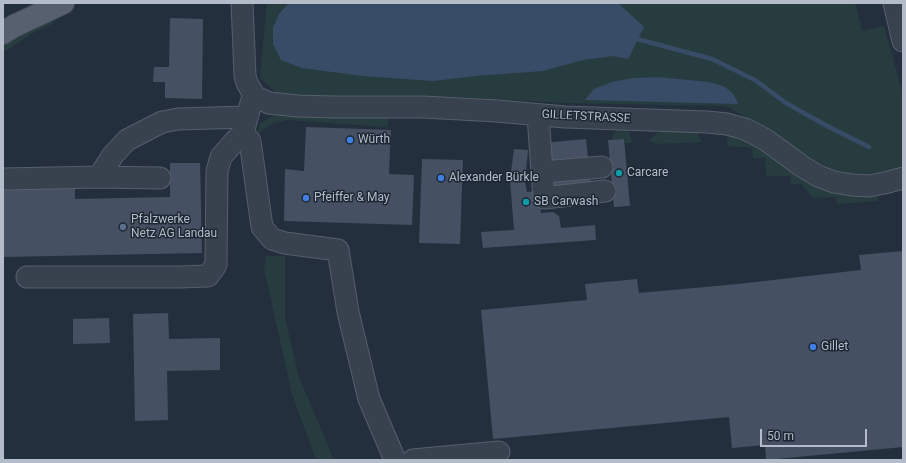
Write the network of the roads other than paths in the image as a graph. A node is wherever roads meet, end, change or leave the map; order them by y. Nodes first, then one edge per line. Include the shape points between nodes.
1 (63, 3) edge
2 (242, 3) edge
3 (894, 3) edge
4 (3, 33) edge
5 (903, 41) edge
6 (254, 95) junction
7 (538, 115) junction
8 (245, 125) junction
9 (602, 167) dead end
10 (542, 172) junction
11 (99, 178) junction
12 (160, 178) dead end
13 (903, 178) edge
14 (3, 179) edge
15 (605, 191) dead end
16 (27, 277) dead end
17 (499, 452) dead end
18 (395, 460) edge
19 (414, 460) edge

1 - 4 main road
2 - 6 street via 245,76
3 - 5 street
6 - 7 street, GILLETSTRASSE via 269,103 298,106 423,107
6 - 8 street
7 - 10 street
7 - 13 street, GILLETSTRASSE via 727,124 745,129 766,140 803,167 834,182 868,186
8 - 11 street via 178,119 162,122 127,140 113,155
8 - 16 street via 222,157 216,171 216,265 208,276
8 - 18 street via 250,141 262,227 272,239 285,243 338,250 348,312 369,398
9 - 10 street
10 - 15 street via 544,198
11 - 12 street
11 - 14 street
17 - 19 street

